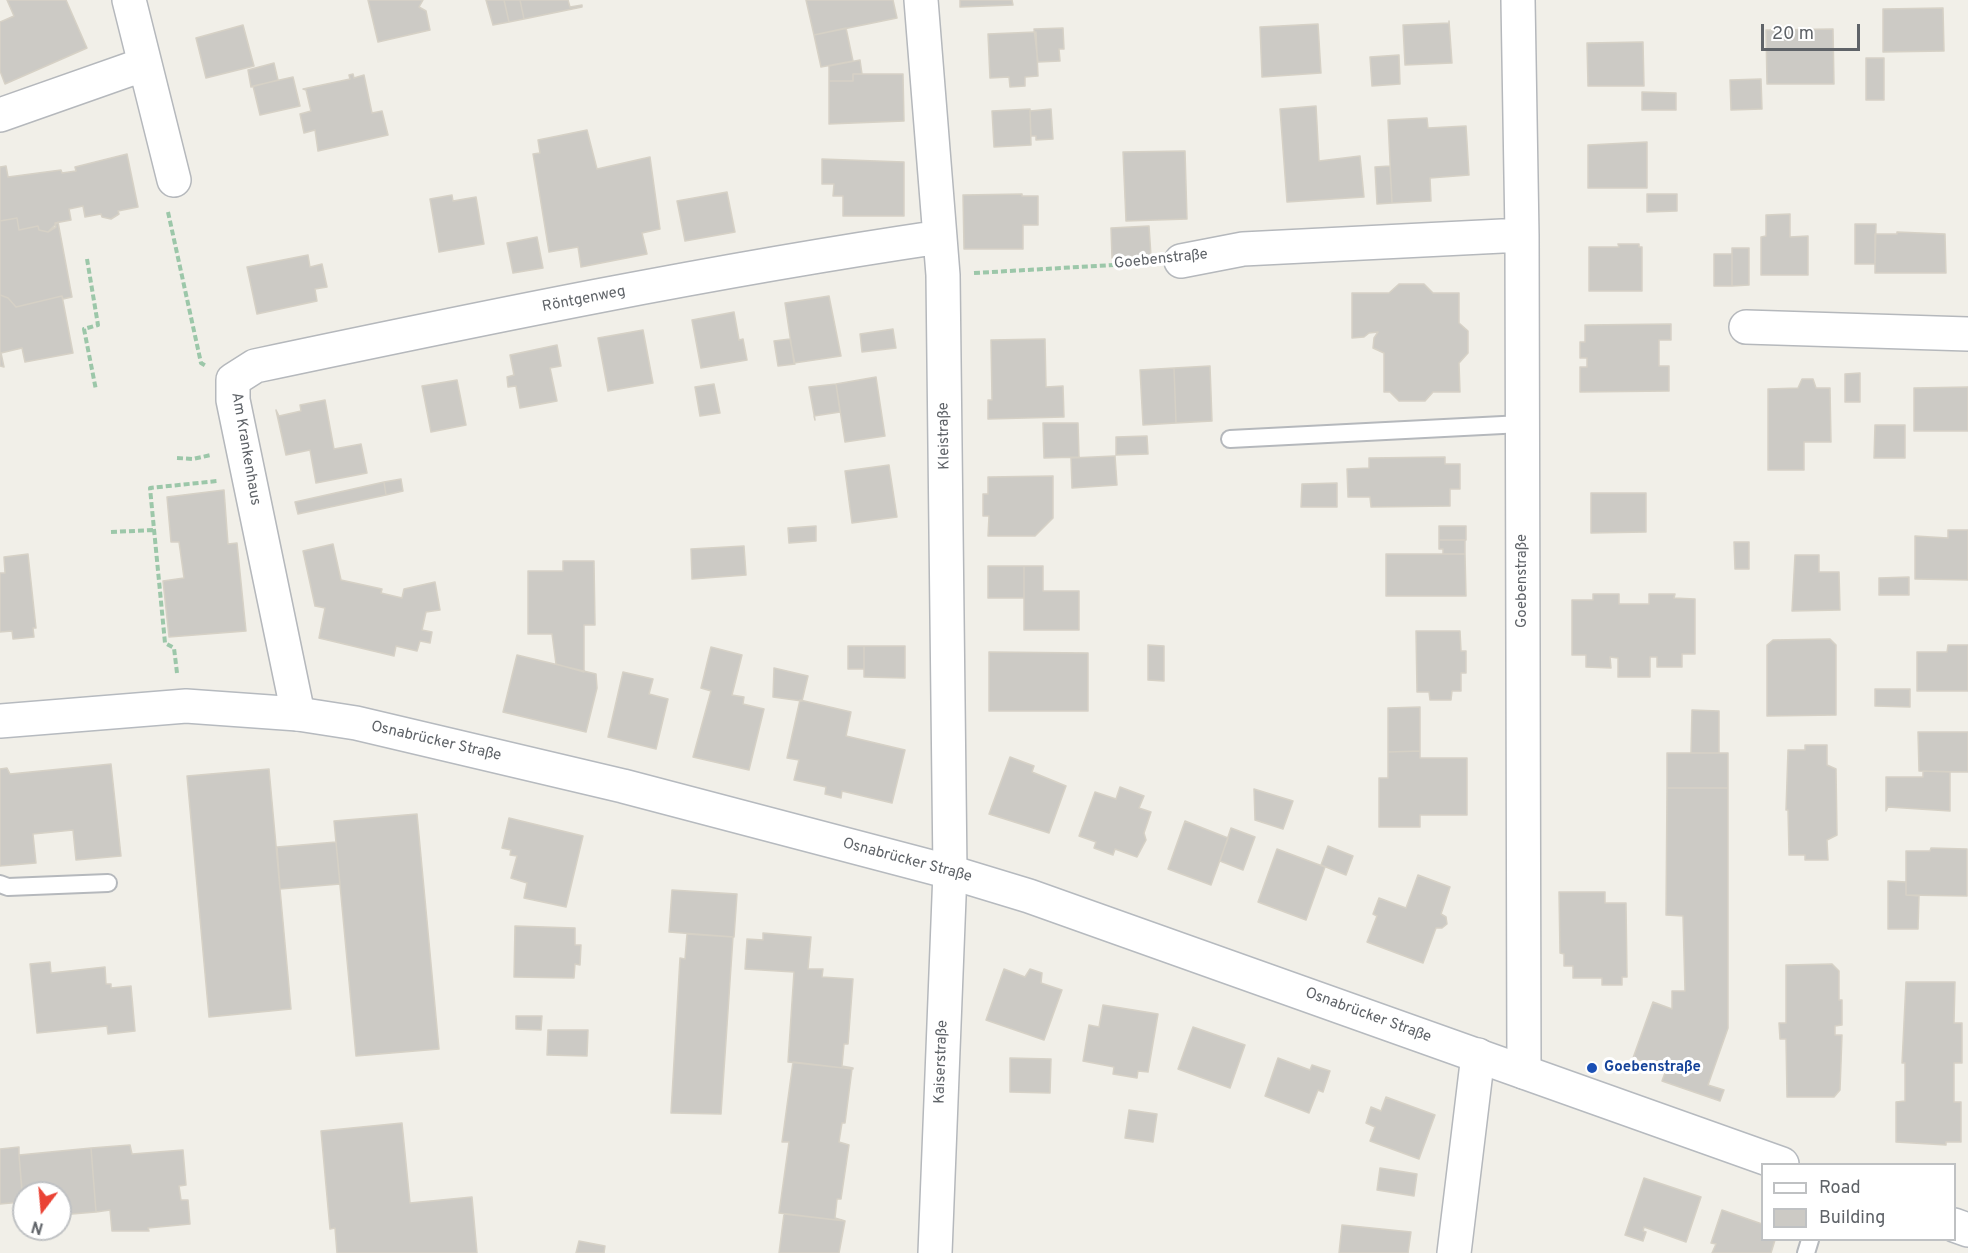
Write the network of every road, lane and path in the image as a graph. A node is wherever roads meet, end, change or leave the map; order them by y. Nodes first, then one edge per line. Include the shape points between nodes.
1 (129, 0) edge
2 (921, 0) edge
3 (1518, 0) edge
4 (145, 64) junction
5 (0, 115) edge
6 (174, 180) joint
7 (1522, 235) junction
8 (940, 237) junction
9 (87, 259) dead end
10 (1181, 261) joint
11 (943, 275) junction
12 (1746, 327) dead end
13 (1968, 334) edge
14 (233, 380) junction
15 (96, 390) dead end
16 (1522, 424) junction
17 (1230, 439) dead end
18 (177, 458) dead end
19 (215, 463) dead end
20 (217, 472) dead end
21 (153, 530) junction
22 (111, 532) dead end
23 (178, 707) junction
24 (297, 714) junction
25 (0, 722) edge
26 (950, 872) junction
27 (108, 883) dead end
28 (0, 884) edge
29 (1478, 1055) junction
30 (1524, 1072) junction
31 (1779, 1163) edge
32 (935, 1253) edge
33 (1454, 1253) edge

1 - 4 street
2 - 8 street, Kleistraße
3 - 7 street, Goebenstraße
4 - 5 street
4 - 6 street
6 - 14 path, Am Krankenhaus via 166,200 201,363
7 - 10 street, Goebenstraße via 1243,249
7 - 16 street, Goebenstraße
8 - 11 street, Kleistraße
8 - 14 street, Röntgenweg via 843,251 457,323 255,366
9 - 15 path via 99,325 84,329
10 - 11 path, Goebenstraße
11 - 26 street, Kleistraße
12 - 13 street
14 - 24 street, Am Krankenhaus via 233,400
16 - 17 lane
16 - 30 street, Goebenstraße
18 - 19 path via 213,454
20 - 21 path via 219,481 150,488
21 - 22 path
21 - 23 path via 165,643 174,648 177,669
23 - 24 street, Osnabrücker Straße
23 - 25 street, Osnabrücker Straße
24 - 26 street, Osnabrücker Straße via 356,723 623,786
26 - 29 street, Osnabrücker Straße via 1029,896
26 - 32 street, Kaiserstraße
27 - 28 lane via 8,887
29 - 30 street, Osnabrücker Straße
29 - 33 street
30 - 31 street, Osnabrücker Straße

